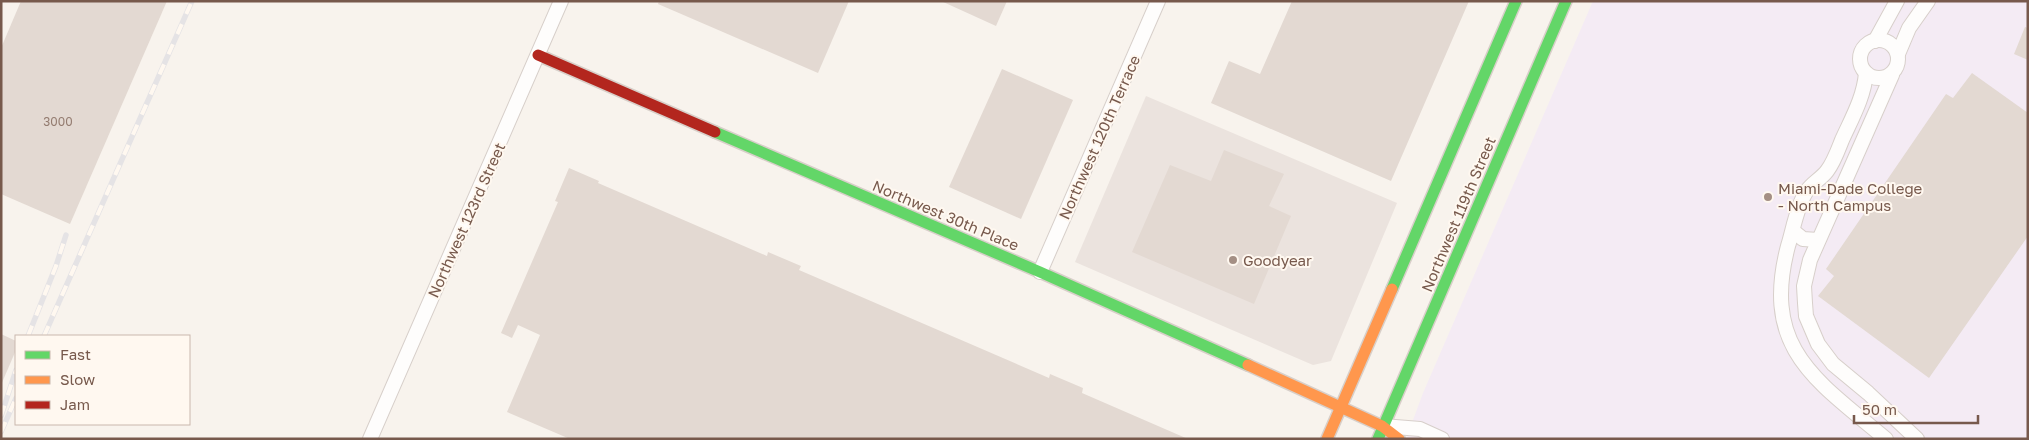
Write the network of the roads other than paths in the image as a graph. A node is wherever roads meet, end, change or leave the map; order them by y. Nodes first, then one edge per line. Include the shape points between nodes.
1 (561, 1) edge
2 (1158, 1) edge
3 (1516, 1) edge
4 (1566, 1) edge
5 (1897, 1) edge
6 (1928, 1) edge
7 (1875, 41) junction
8 (1898, 54) junction
9 (538, 55) junction
10 (1866, 73) junction
11 (1892, 75) junction
12 (1793, 231) junction
13 (1818, 240) junction
14 (1040, 272) junction
15 (1340, 407) junction
16 (1380, 432) edge
17 (370, 439) edge
18 (1328, 439) edge
19 (1399, 439) edge
20 (1442, 439) edge
21 (1886, 439) edge
22 (1916, 439) edge

1 - 9 street, Northwest 123rd Street
2 - 14 street, Northwest 120th Terrace
3 - 15 main road, Northwest 119th Street
4 - 16 main road, Northwest 119th Street
5 - 7 street
6 - 8 street via 1909,28
7 - 8 street via 1889,42
7 - 10 street via 1866,46 1860,57
8 - 11 street via 1898,64
9 - 14 main road, Northwest 30th Place
9 - 17 street, Northwest 123rd Street
10 - 11 street via 1879,79
10 - 12 street via 1863,94 1836,154 1826,173 1803,196
11 - 13 street
12 - 13 street via 1803,239
12 - 21 street via 1781,286 1784,318 1793,348 1820,383
13 - 22 street via 1806,272 1804,293 1806,316 1818,344 1833,364
14 - 15 main road, Northwest 30th Place
15 - 16 main road, Northwest 30th Place
15 - 18 main road, Northwest 119th Street
16 - 19 main road, Northwest 30th Place
16 - 20 street via 1420,429

